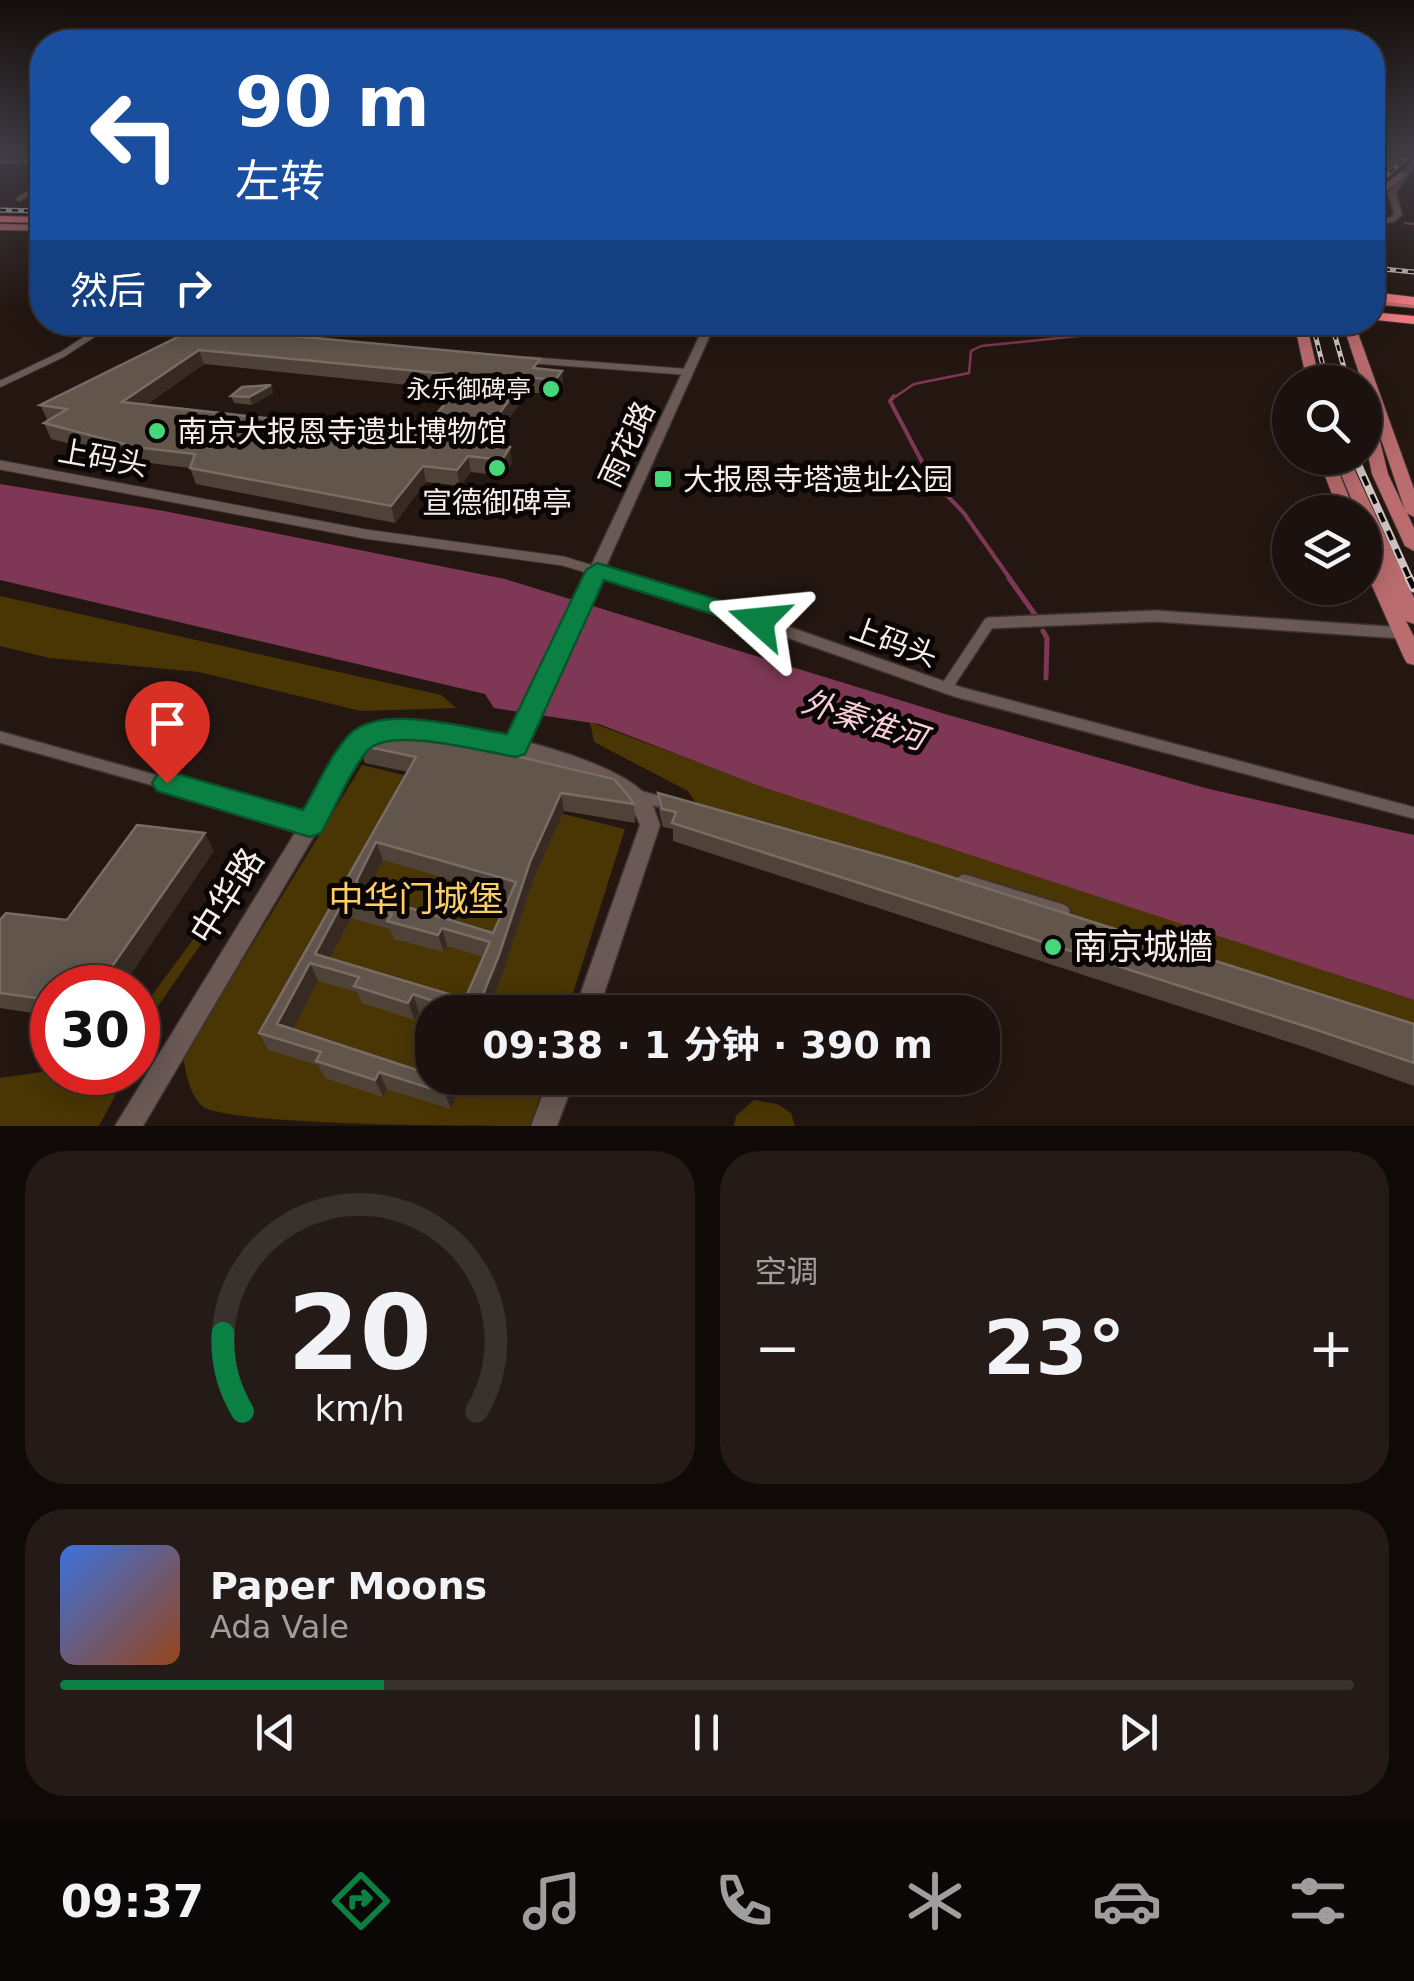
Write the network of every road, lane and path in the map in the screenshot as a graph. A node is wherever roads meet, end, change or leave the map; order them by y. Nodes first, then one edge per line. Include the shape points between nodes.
1 (1395, 205) edge
2 (1385, 220) edge
3 (0, 222) edge
4 (30, 223) edge
5 (1385, 305) edge
6 (1385, 305) edge
7 (1414, 309) edge
8 (92, 335) edge
9 (705, 335) edge
10 (1291, 335) edge
11 (1303, 335) edge
12 (1343, 335) edge
13 (1353, 335) edge
14 (520, 359) edge
15 (1298, 365) edge
16 (1310, 365) edge
17 (1353, 365) edge
18 (688, 372) junction
19 (0, 384) edge
20 (0, 465) edge
21 (1380, 475) edge
22 (1414, 512) edge
23 (1414, 546) edge
24 (1382, 556) edge
25 (597, 570) junction
26 (1382, 580) edge
27 (1409, 625) edge
28 (1414, 658) edge
29 (946, 688) junction
30 (0, 737) edge
31 (516, 746) junction
32 (639, 796) junction
33 (696, 812) edge
34 (1414, 813) edge
35 (310, 824) junction
36 (944, 876) edge
37 (1075, 917) edge
38 (592, 995) edge
39 (556, 1095) edge
40 (128, 1126) edge
41 (544, 1126) edge

1 - 2 main road via 1398,215
3 - 4 highway
5 - 7 highway
6 - 7 highway
8 - 19 street
9 - 18 main road, 雨花路
10 - 15 main road
11 - 16 main road
12 - 17 main road
13 - 22 main road
14 - 18 street
18 - 25 main road, 雨花路
20 - 25 street, 上码头
21 - 23 main road
24 - 27 main road
25 - 29 street, 上码头
25 - 31 main road, 雨花路
26 - 27 main road
27 - 28 main road
27 - 29 street via 1156,616 990,623
29 - 34 street, 上码头
30 - 35 street
31 - 32 main road, 中华路 via 603,775
31 - 35 main road, 中华路 via 379,730 358,742
32 - 33 street
32 - 38 main road via 650,825
35 - 40 main road, 中华路
36 - 37 street
39 - 41 main road

